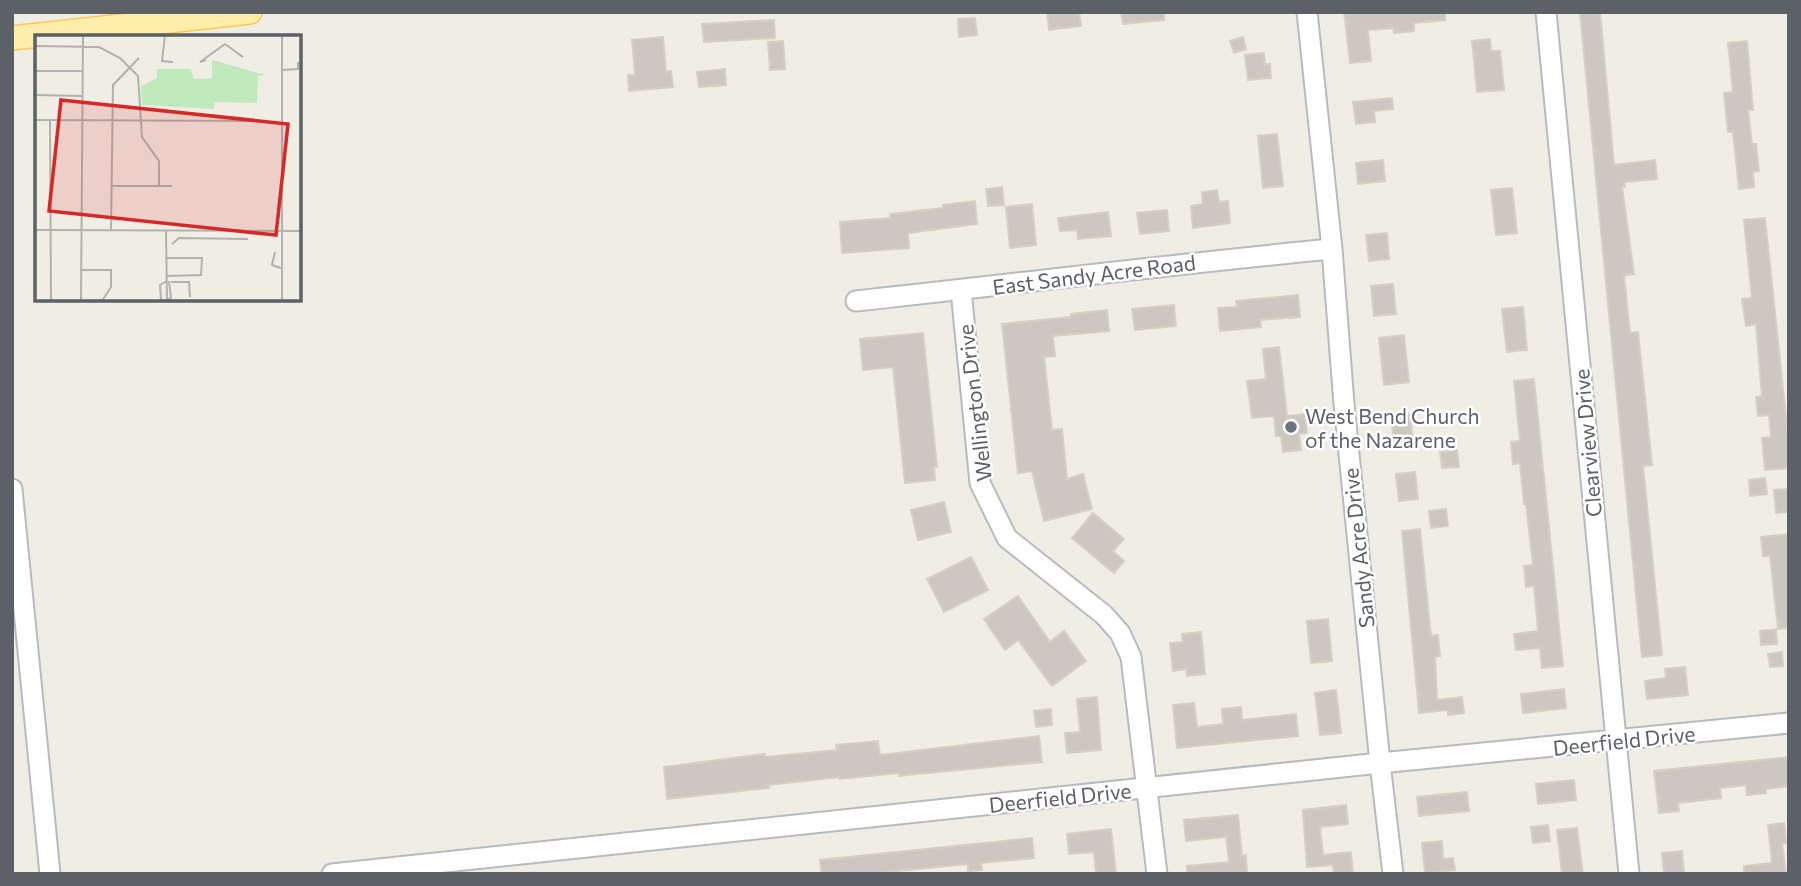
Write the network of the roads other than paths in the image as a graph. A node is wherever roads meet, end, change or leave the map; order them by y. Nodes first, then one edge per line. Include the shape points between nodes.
1 (250, 12) edge
2 (1307, 12) edge
3 (1546, 12) edge
4 (35, 35) edge
5 (39, 35) edge
6 (12, 38) edge
7 (1332, 250) junction
8 (961, 290) junction
9 (856, 301) dead end
10 (12, 489) edge
11 (1789, 723) edge
12 (1615, 741) junction
13 (1380, 763) junction
14 (1148, 789) junction
15 (50, 874) edge
16 (332, 874) edge
17 (1157, 874) edge
18 (1393, 874) edge
19 (1629, 874) edge

1 - 5 main road
2 - 7 street, Sandy Acre Drive
3 - 12 street, Clearview Drive
4 - 6 main road
7 - 8 street, East Sandy Acre Road
7 - 13 street, Sandy Acre Drive
8 - 9 street, East Sandy Acre Road
8 - 14 street, Wellington Drive via 980,482 1007,538 1120,632 1131,657
10 - 15 street
11 - 12 street, Deerfield Drive
12 - 13 street, Deerfield Drive
12 - 19 street, Clearview Drive
13 - 14 street, Deerfield Drive
13 - 18 street, Sandy Acre Drive
14 - 16 street, Deerfield Drive
14 - 17 street, Wellington Drive

